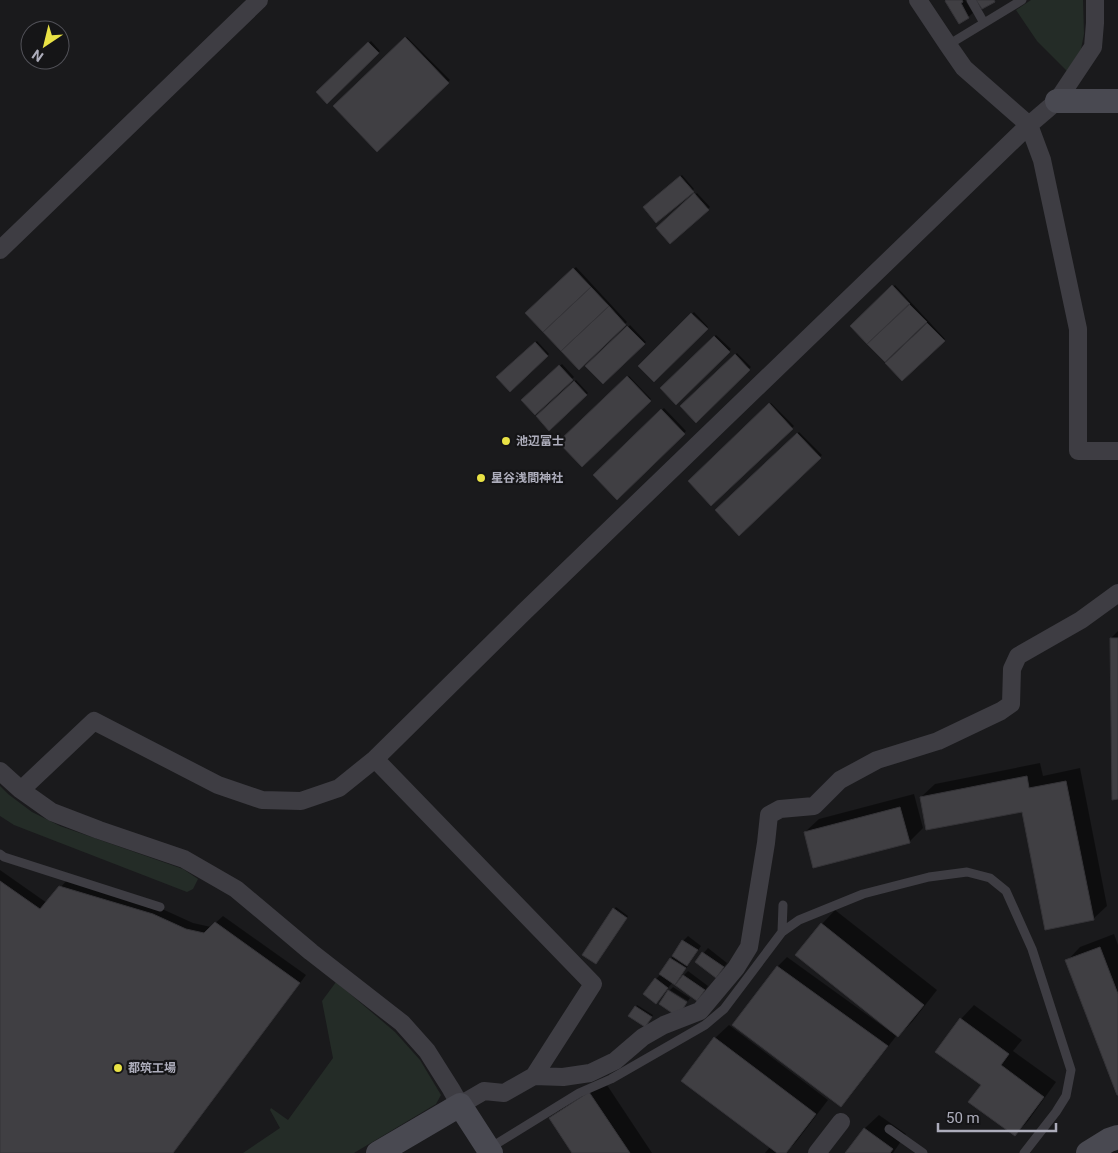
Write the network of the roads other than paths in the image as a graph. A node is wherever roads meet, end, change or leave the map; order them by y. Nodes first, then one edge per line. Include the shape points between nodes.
1 (259, 0) edge
2 (918, 0) edge
3 (971, 0) edge
4 (1022, 0) edge
5 (1095, 0) edge
6 (984, 23) junction
7 (948, 45) junction
8 (1057, 101) junction
9 (1118, 101) edge
10 (1029, 126) junction
11 (0, 250) edge
12 (1118, 451) edge
13 (1118, 594) edge
14 (375, 759) junction
15 (0, 771) edge
16 (21, 790) junction
17 (0, 854) edge
18 (783, 905) dead end
19 (160, 907) dead end
20 (782, 932) junction
21 (534, 1076) junction
22 (460, 1106) junction
23 (841, 1122) dead end
24 (889, 1129) dead end
25 (1112, 1143) edge
26 (489, 1151) edge
27 (378, 1153) edge
28 (818, 1153) edge
29 (923, 1153) edge
30 (1024, 1153) edge
31 (1088, 1153) edge

1 - 11 street
2 - 7 street
3 - 6 lane
4 - 6 lane
5 - 8 street via 1093,47
6 - 7 lane
7 - 10 street via 964,68
8 - 9 street
8 - 10 street
10 - 12 street via 1042,160 1078,329 1078,451
10 - 14 street
13 - 21 street via 1081,620 1018,656 1012,669 1011,704 1001,711 938,741 877,760 840,780 814,806 780,809 769,815 749,947 700,1011 664,1025 643,1037 615,1061 590,1073
14 - 16 street via 339,788 301,801 262,800 218,785 94,721
14 - 21 street via 593,984
15 - 16 street
16 - 22 street via 52,812 184,859 236,889 402,1023 426,1051
17 - 19 lane
18 - 20 lane
20 - 26 lane via 724,1009 705,1025 611,1079 579,1093
20 - 30 lane via 799,920 863,894 929,877 967,872 990,878 1006,891 1032,949 1071,1070 1066,1096
21 - 22 street via 504,1093 484,1091
22 - 26 street
22 - 27 street
23 - 28 street
24 - 29 lane
25 - 31 street

